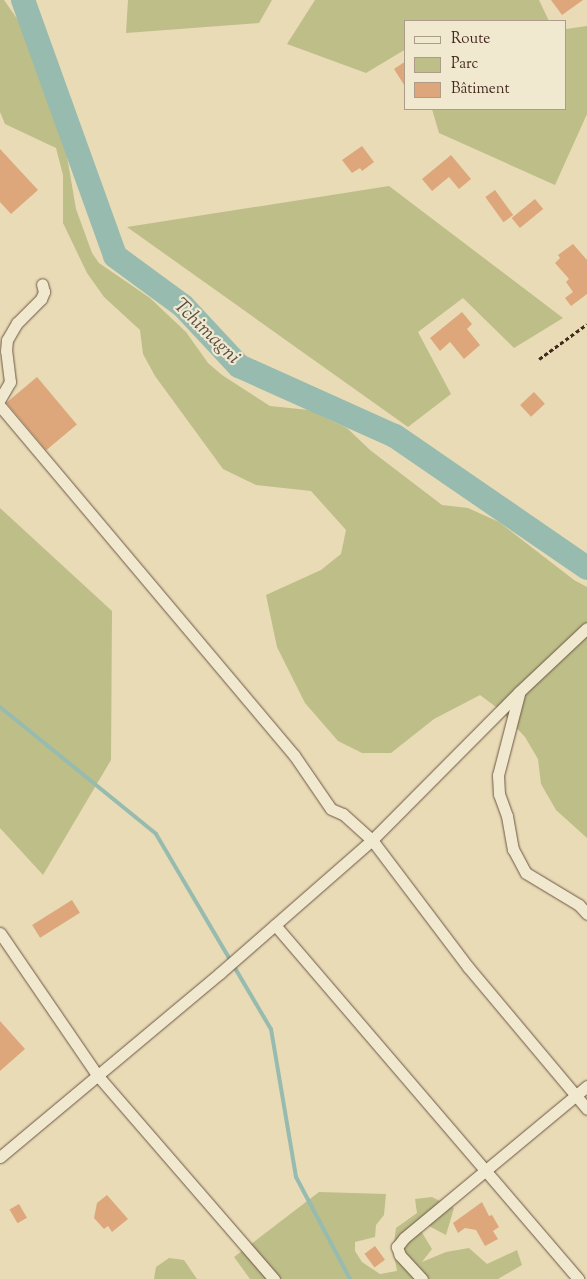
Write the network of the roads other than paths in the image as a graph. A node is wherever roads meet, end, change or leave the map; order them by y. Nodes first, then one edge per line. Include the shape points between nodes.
1 (42, 284) dead end
2 (0, 399) edge
3 (0, 406) edge
4 (587, 628) edge
5 (519, 692) junction
6 (372, 840) junction
7 (587, 914) edge
8 (275, 925) junction
9 (0, 933) edge
10 (98, 1076) junction
11 (587, 1086) edge
12 (576, 1096) junction
13 (587, 1109) edge
14 (0, 1157) edge
15 (484, 1171) junction
16 (274, 1279) edge
17 (422, 1279) edge
18 (578, 1279) edge

1 - 2 street via 44,292 41,299 17,323 7,340 10,382
3 - 6 street via 294,756 331,809 343,814
4 - 5 street
5 - 6 street
5 - 7 street via 498,775 499,794 513,849 526,873 579,905
6 - 8 street
6 - 12 street via 468,967
8 - 10 street
8 - 15 street
9 - 10 street
10 - 14 street
10 - 16 street
11 - 12 street
12 - 13 street
12 - 15 street
15 - 17 street via 397,1247 400,1255
15 - 18 street

